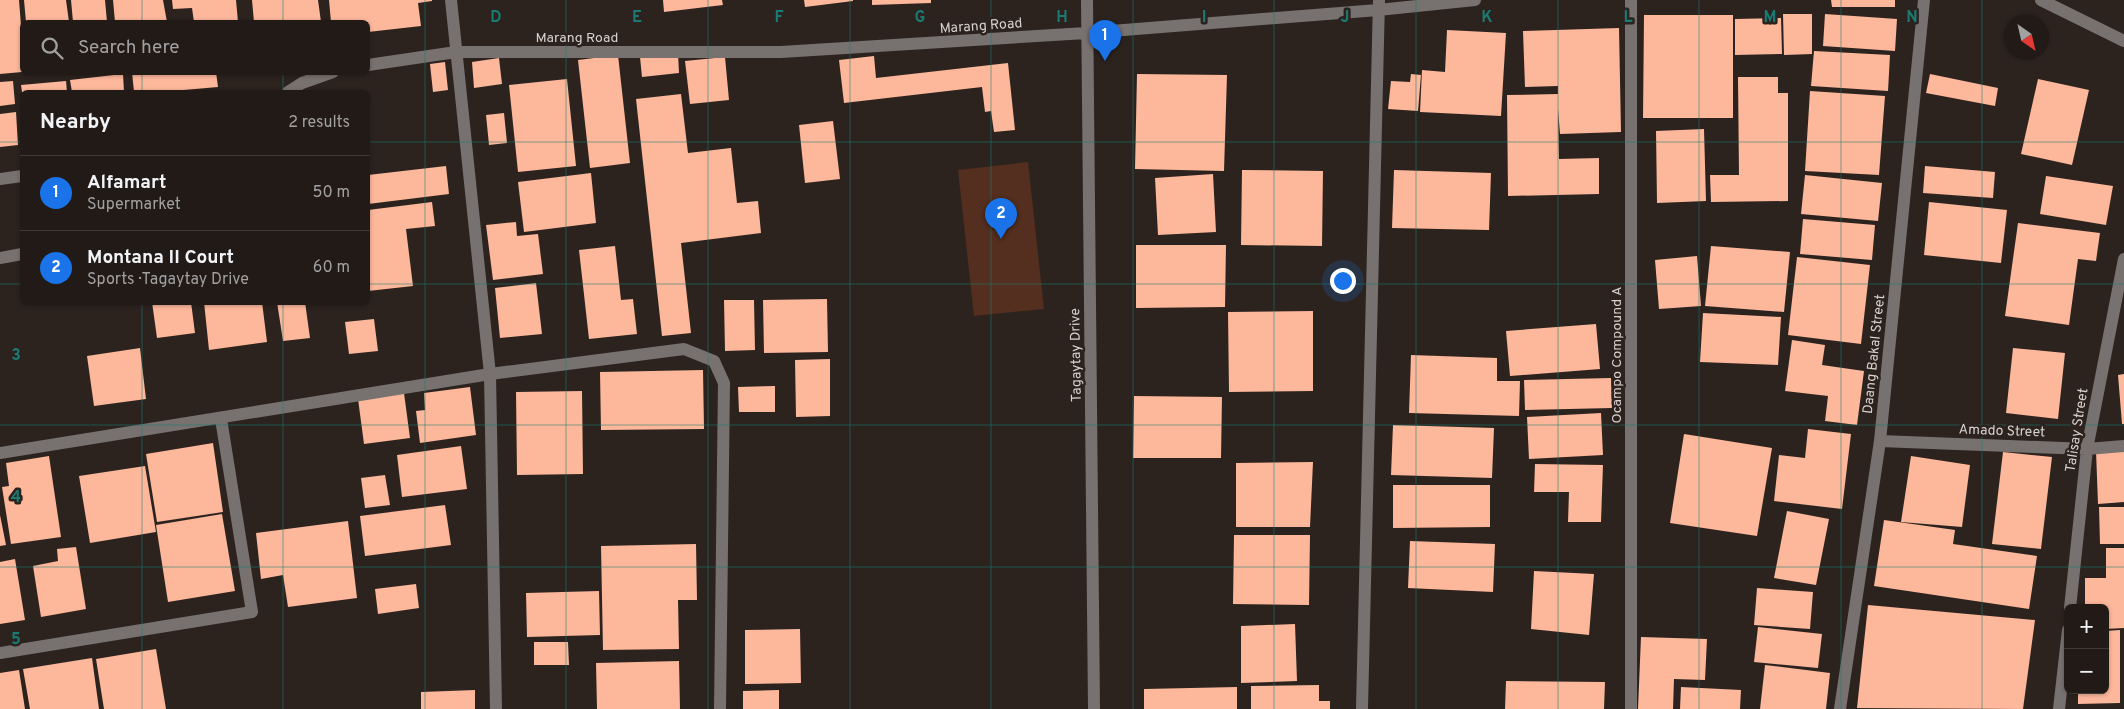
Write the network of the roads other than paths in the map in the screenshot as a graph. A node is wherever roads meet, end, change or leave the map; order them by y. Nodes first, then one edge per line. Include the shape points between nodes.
1 (450, 0) edge
2 (1087, 0) edge
3 (1475, 0) edge
4 (1631, 0) edge
5 (1924, 0) edge
6 (2040, 0) edge
7 (1378, 5) edge
8 (1086, 33) junction
9 (2124, 41) edge
10 (456, 52) junction
11 (370, 65) edge
12 (325, 75) edge
13 (291, 90) edge
14 (20, 176) edge
15 (0, 179) edge
16 (20, 254) edge
17 (0, 258) edge
18 (2124, 259) edge
19 (490, 374) junction
20 (221, 419) junction
21 (1880, 441) junction
22 (2124, 446) edge
23 (2087, 449) junction
24 (0, 453) edge
25 (2070, 604) edge
26 (2066, 649) edge
27 (0, 653) edge
28 (1362, 708) edge
29 (496, 709) edge
30 (720, 709) edge
31 (1094, 709) edge
32 (1631, 709) edge
33 (1840, 709) edge
34 (2060, 709) edge

1 - 10 street
2 - 8 street, Tagaytay Drive
3 - 7 street, Marang Road
4 - 32 street, Ocampo Compound A
5 - 21 street, Daang Bakal Street
6 - 9 street
7 - 8 street, Marang Road
7 - 28 street
8 - 10 street, Marang Road via 781,52
8 - 31 street, Tagaytay Drive
10 - 11 street, Marang Road
10 - 19 street
12 - 13 street
14 - 15 street
16 - 17 street
18 - 23 street, Talisay Street
19 - 20 street
19 - 29 street
19 - 30 street via 684,349 714,361 724,383
20 - 24 street
20 - 27 street via 252,612
21 - 23 street, Amado Street
21 - 33 street, Daang Bakal Street
22 - 23 street, Amado Street
23 - 25 street, Talisay Street
26 - 34 street

